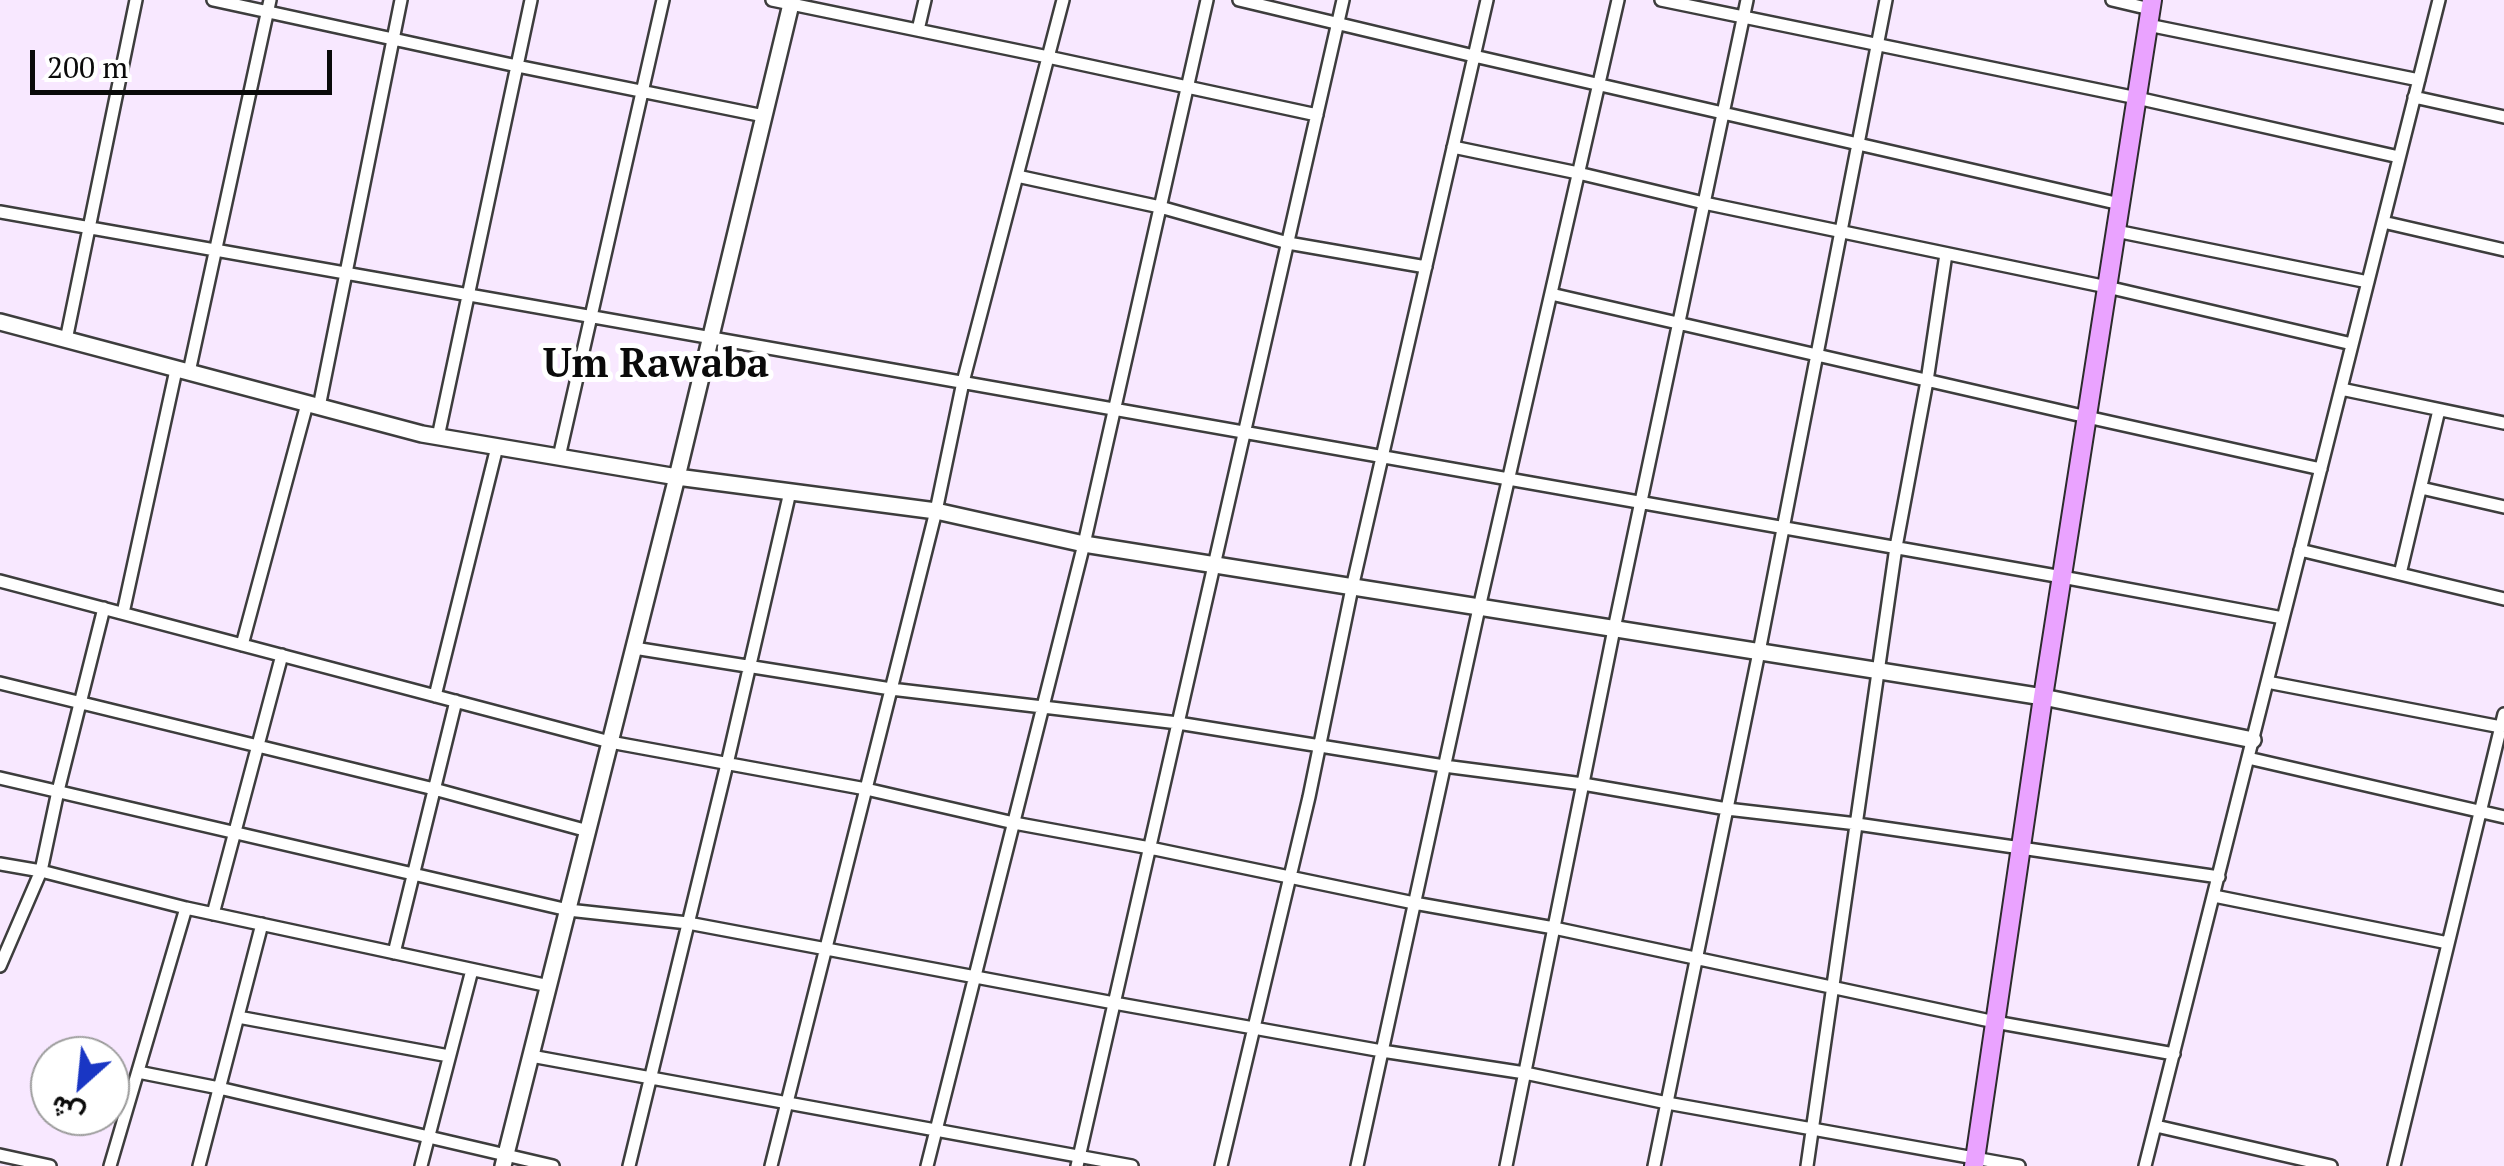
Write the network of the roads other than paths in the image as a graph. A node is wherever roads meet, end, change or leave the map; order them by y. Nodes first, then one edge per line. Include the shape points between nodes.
1 (136, 0) edge
2 (212, 0) edge
3 (401, 0) edge
4 (531, 0) edge
5 (663, 0) edge
6 (772, 0) edge
7 (925, 0) edge
8 (1063, 0) edge
9 (1207, 0) edge
10 (1239, 0) edge
11 (1343, 0) edge
12 (1487, 0) edge
13 (1618, 0) edge
14 (1661, 0) edge
15 (1747, 0) edge
16 (1886, 0) edge
17 (2112, 0) edge
18 (2439, 0) edge
19 (792, 2) edge
20 (268, 6) edge
21 (2150, 12) edge
22 (1744, 17) junction
23 (1338, 22) junction
24 (918, 30) junction
25 (393, 38) junction
26 (1878, 44) junction
27 (1474, 56) junction
28 (1048, 57) junction
29 (516, 66) junction
30 (2418, 80) junction
31 (1598, 84) junction
32 (1187, 86) junction
33 (642, 92) junction
34 (2414, 97) junction
35 (2136, 98) junction
36 (1724, 113) junction
37 (764, 116) junction
38 (1317, 116) junction
39 (2504, 118) edge
40 (1858, 145) junction
41 (1453, 147) junction
42 (2400, 156) junction
43 (1578, 173) junction
44 (1017, 176) junction
45 (1704, 203) junction
46 (2120, 204) junction
47 (1160, 206) junction
48 (0, 212) edge
49 (2383, 222) junction
50 (89, 228) junction
51 (2116, 231) junction
52 (1841, 232) junction
53 (1288, 244) junction
54 (216, 250) junction
55 (2504, 250) edge
56 (1946, 254) junction
57 (1426, 267) junction
58 (346, 273) junction
59 (2368, 282) junction
60 (2107, 287) junction
61 (468, 294) junction
62 (1551, 294) junction
63 (591, 316) junction
64 (0, 322) edge
65 (1679, 324) junction
66 (710, 337) junction
67 (66, 340) junction
68 (2352, 344) junction
69 (1817, 355) junction
70 (183, 371) junction
71 (1927, 381) junction
72 (964, 382) junction
73 (2341, 389) junction
74 (313, 406) junction
75 (1115, 409) junction
76 (2439, 410) junction
77 (2087, 417) junction
78 (2504, 423) edge
79 (1245, 432) junction
80 (438, 437) junction
81 (498, 447) junction
82 (1382, 456) junction
83 (559, 457) junction
84 (2321, 468) junction
85 (677, 477) junction
86 (1508, 478) junction
87 (2421, 488) junction
88 (790, 492) junction
89 (1641, 502) junction
90 (2504, 508) edge
91 (936, 511) junction
92 (1784, 527) junction
93 (1084, 544) junction
94 (1896, 547) junction
95 (2300, 550) junction
96 (1214, 566) junction
97 (2400, 574) junction
98 (2062, 576) junction
99 (0, 581) edge
100 (1352, 588) junction
101 (2504, 598) edge
102 (104, 608) junction
103 (1479, 608) junction
104 (122, 614) junction
105 (2283, 618) junction
106 (1614, 629) junction
107 (242, 645) junction
108 (634, 648) junction
109 (1759, 652) junction
110 (282, 655) junction
111 (749, 667) junction
112 (1880, 671) junction
113 (0, 682) edge
114 (2267, 682) junction
115 (891, 689) junction
116 (435, 696) junction
117 (2044, 697) junction
118 (456, 701) junction
119 (80, 702) junction
120 (1043, 707) junction
121 (2502, 721) edge
122 (1178, 724) junction
123 (2252, 740) junction
124 (610, 742) junction
125 (1320, 745) junction
126 (258, 747) junction
127 (2248, 758) junction
128 (727, 764) junction
129 (1444, 766) junction
130 (0, 778) edge
131 (1583, 784) junction
132 (434, 789) junction
133 (866, 789) junction
134 (58, 791) junction
135 (1727, 808) junction
136 (2480, 812) junction
137 (2504, 817) edge
138 (1014, 823) junction
139 (1857, 824) junction
140 (588, 831) junction
141 (236, 832) junction
142 (1150, 848) junction
143 (2022, 849) junction
144 (0, 864) edge
145 (41, 871) junction
146 (412, 874) junction
147 (2219, 877) junction
148 (1290, 878) junction
149 (2214, 896) junction
150 (1414, 903) junction
151 (186, 908) junction
152 (568, 910) junction
153 (213, 914) junction
154 (688, 923) junction
155 (262, 924) junction
156 (1554, 928) junction
157 (2448, 943) junction
158 (826, 948) junction
159 (394, 953) junction
160 (1696, 959) junction
161 (0, 966) edge
162 (472, 970) junction
163 (975, 976) junction
164 (548, 986) junction
165 (1833, 989) junction
166 (1114, 1003) junction
167 (238, 1016) junction
168 (1995, 1022) junction
169 (1254, 1027) junction
170 (1382, 1051) junction
171 (2174, 1054) junction
172 (450, 1056) junction
173 (531, 1056) junction
174 (138, 1072) junction
175 (1525, 1073) junction
176 (650, 1078) junction
177 (219, 1088) junction
178 (787, 1103) junction
179 (1667, 1103) junction
180 (2156, 1126) junction
181 (1812, 1129) junction
182 (936, 1130) junction
183 (428, 1136) junction
184 (0, 1155) edge
185 (505, 1160) edge
186 (1078, 1161) edge
187 (1974, 1162) edge
188 (50, 1166) edge
189 (110, 1166) edge
190 (199, 1166) edge
191 (421, 1166) edge
192 (553, 1166) edge
193 (629, 1166) edge
194 (771, 1166) edge
195 (926, 1166) edge
196 (1132, 1166) edge
197 (1220, 1166) edge
198 (1357, 1166) edge
199 (1506, 1166) edge
200 (1654, 1166) edge
201 (1807, 1166) edge
202 (2019, 1166) edge
203 (2146, 1166) edge
204 (2331, 1166) edge
205 (2394, 1166) edge

1 - 50 street
2 - 20 street
3 - 25 street
4 - 29 street
5 - 33 street
6 - 19 street
7 - 24 street
8 - 28 street
9 - 32 street
10 - 23 street
11 - 23 street
12 - 27 street
13 - 31 street
14 - 22 street
15 - 22 street
16 - 26 street
17 - 21 street
18 - 30 street
19 - 24 street
19 - 37 street
20 - 25 street
20 - 54 street
21 - 30 street
21 - 35 main road
22 - 26 street
22 - 36 street
23 - 27 street
23 - 38 street
24 - 28 street
25 - 29 street
25 - 58 street
26 - 35 street
26 - 40 street
27 - 31 street
27 - 41 street
28 - 32 street
28 - 44 street
29 - 33 street
29 - 61 street
30 - 34 street
31 - 36 street
31 - 43 street
32 - 38 street
32 - 47 street
33 - 37 street
33 - 63 street
34 - 39 street
34 - 42 street
35 - 42 street
35 - 46 main road
36 - 40 street
36 - 45 street
37 - 66 street
38 - 53 street
40 - 46 street
40 - 52 street
41 - 43 street
41 - 57 street
42 - 49 street
43 - 45 street
43 - 62 street
44 - 47 street
44 - 72 street
45 - 52 street
45 - 65 street
46 - 51 main road
47 - 53 street
47 - 75 street
48 - 50 street
49 - 55 street
49 - 59 street
50 - 54 street
50 - 67 street
51 - 59 street
51 - 60 main road
52 - 56 street
52 - 69 street
53 - 57 street
53 - 79 street
54 - 58 street
54 - 70 street
56 - 60 street
56 - 71 street
57 - 82 street
58 - 61 street
58 - 74 street
59 - 68 street
60 - 68 street
60 - 77 main road
61 - 63 street
61 - 80 street
62 - 65 street
62 - 86 street
63 - 66 street
63 - 83 street
64 - 67 street
65 - 69 street
65 - 89 street
66 - 72 street
66 - 85 street
67 - 70 street
68 - 73 street
69 - 71 street
69 - 92 street
70 - 74 street
70 - 104 street
71 - 77 street
71 - 94 street
72 - 75 street
72 - 91 street
73 - 76 street
73 - 84 street
74 - 80 street
74 - 107 street
75 - 79 street
75 - 93 street
76 - 78 street
76 - 87 street
77 - 84 street
77 - 98 main road
79 - 82 street
79 - 96 street
80 - 81 street
81 - 83 street
81 - 116 street
82 - 86 street
82 - 100 street
83 - 85 street
84 - 95 street
85 - 88 street
85 - 108 street
86 - 89 street
86 - 103 street
87 - 90 street
87 - 97 street
88 - 91 street
88 - 111 street
89 - 92 street
89 - 106 street
91 - 93 street
91 - 115 street
92 - 94 street
92 - 109 street
93 - 96 street
93 - 120 street
94 - 98 street
94 - 112 street
95 - 97 street
95 - 105 street
96 - 100 street
96 - 122 street
97 - 101 street
98 - 105 street
98 - 117 main road
99 - 102 street
100 - 103 street
100 - 125 street
102 - 104 street
102 - 119 street
103 - 106 street
103 - 129 street
104 - 107 street
105 - 114 street
106 - 109 street
106 - 131 street
107 - 110 street
108 - 111 street
108 - 124 street
109 - 112 street
109 - 135 street
110 - 116 street
110 - 126 street
111 - 115 street
111 - 128 street
112 - 117 street
112 - 139 street
113 - 119 street
114 - 121 street
114 - 123 street
115 - 120 street
115 - 133 street
116 - 118 street
117 - 123 street
117 - 143 main road
118 - 124 street
118 - 132 street
119 - 126 street
119 - 134 street
120 - 122 street
120 - 138 street
121 - 136 street
122 - 125 street
122 - 142 street
123 - 127 street
124 - 128 street
124 - 140 street
125 - 129 street
125 - 148 street
126 - 132 street
126 - 141 street
127 - 136 street
127 - 147 street
128 - 133 street
128 - 154 street
129 - 131 street
129 - 150 street
130 - 134 street
131 - 135 street
131 - 156 street
132 - 140 street
132 - 146 street
133 - 138 street
133 - 158 street
134 - 141 street
134 - 145 street
135 - 139 street
135 - 160 street
136 - 137 street
136 - 157 street
138 - 142 street
138 - 163 street
139 - 143 street
139 - 165 street
140 - 152 street
141 - 146 street
141 - 153 street
142 - 148 street
142 - 166 street
143 - 147 street
143 - 168 main road
144 - 145 street
145 - 151 street
145 - 161 street
146 - 152 street
146 - 159 street
147 - 149 street
148 - 150 street
148 - 169 street
149 - 157 street
149 - 171 street
150 - 156 street
150 - 170 street
151 - 153 street
151 - 174 street
152 - 154 street
152 - 164 street
153 - 155 street
154 - 158 street
154 - 176 street
155 - 159 street
155 - 167 street
156 - 160 street
156 - 175 street
157 - 205 street
158 - 163 street
158 - 178 street
159 - 162 street
160 - 165 street
160 - 179 street
162 - 164 street
162 - 172 street
163 - 166 street
163 - 182 street
164 - 173 street
165 - 168 street
165 - 181 street
166 - 169 street
166 - 186 street
167 - 172 street
167 - 177 street
168 - 171 street
168 - 187 main road
169 - 170 street
169 - 197 street
170 - 175 street
170 - 198 street
171 - 180 street
172 - 183 street
173 - 176 street
173 - 185 street
174 - 177 street
174 - 189 street
175 - 179 street
175 - 199 street
176 - 178 street
176 - 193 street
177 - 183 street
177 - 190 street
178 - 182 street
178 - 194 street
179 - 181 street
179 - 200 street
180 - 203 street
180 - 204 street
181 - 187 street
181 - 201 street
182 - 186 street
182 - 195 street
183 - 185 street
183 - 191 street
184 - 188 street
185 - 192 street
186 - 196 street
187 - 202 street

